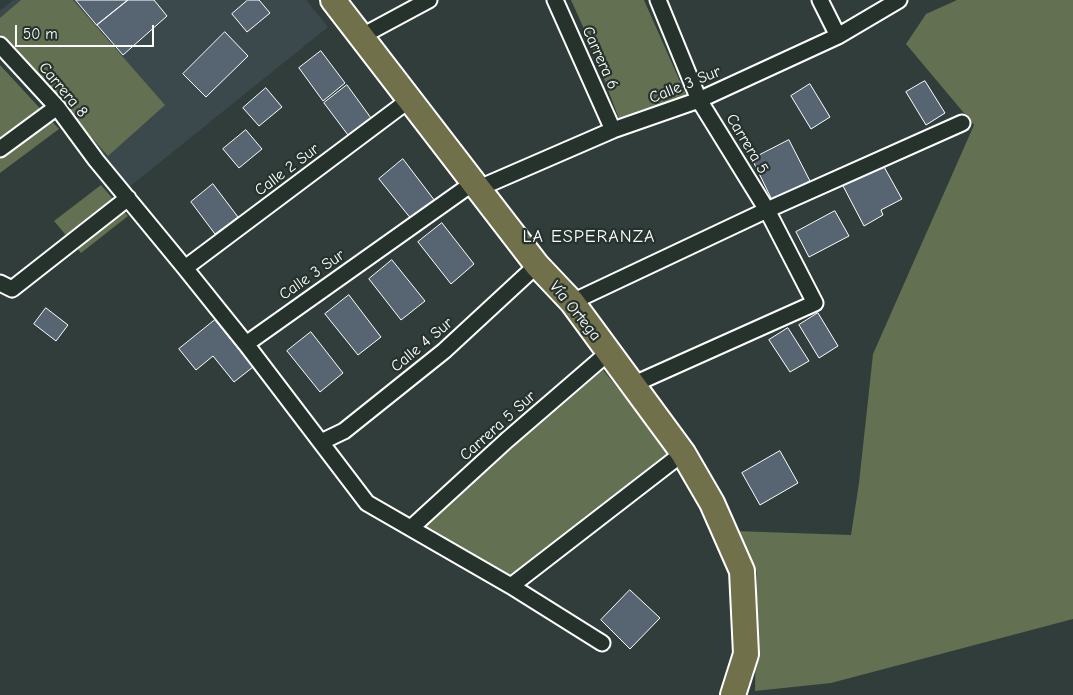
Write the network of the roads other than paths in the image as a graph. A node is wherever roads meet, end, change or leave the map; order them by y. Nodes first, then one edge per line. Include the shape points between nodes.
1 (333, 0) edge
2 (428, 0) edge
3 (555, 0) edge
4 (658, 0) edge
5 (820, 0) edge
6 (899, 0) edge
7 (362, 36) junction
8 (838, 36) junction
9 (0, 45) edge
10 (410, 100) junction
11 (699, 100) junction
12 (57, 107) junction
13 (962, 123) dead end
14 (613, 130) junction
15 (0, 149) edge
16 (475, 186) junction
17 (128, 198) junction
18 (767, 210) junction
19 (537, 265) junction
20 (185, 268) junction
21 (0, 283) edge
22 (572, 302) junction
23 (246, 344) junction
24 (609, 352) junction
25 (632, 385) junction
26 (321, 442) junction
27 (683, 453) junction
28 (412, 527) junction
29 (511, 586) junction
30 (602, 643) dead end
31 (732, 695) edge

1 - 7 main road, Vía Ortega
2 - 7 street
3 - 14 street, Carrera 6
4 - 11 street, Carrera 5
5 - 8 street
6 - 8 street, Calle 3 Sur
7 - 10 main road, Vía Ortega
8 - 11 street, Calle 3 Sur
9 - 12 street, Carrera 8
10 - 16 main road, Vía Ortega
10 - 20 street, Calle 2 Sur
11 - 14 street, Calle 3 Sur
11 - 18 street, Carrera 5
12 - 15 street
12 - 17 street, Carrera 8
13 - 18 street
14 - 16 street, Calle 3 Sur
16 - 19 main road, Vía Ortega
16 - 23 street, Calle 3 Sur
17 - 20 street, Carrera 8
17 - 21 street via 12,289
18 - 22 street
18 - 25 street, Carrera 5 via 815,303
19 - 22 main road, Vía Ortega
19 - 26 street, Calle 4 Sur via 444,351 344,431
20 - 23 street, Carrera 8
22 - 24 main road, Vía Ortega
23 - 26 street, Carrera 8
24 - 25 main road, Vía Ortega
24 - 28 street, Carrera 5 Sur
25 - 27 main road, Vía Ortega
26 - 28 street, Carrera 8 via 367,503
27 - 29 street
27 - 31 main road, Vía Ortega via 712,503 742,571 746,654
28 - 29 street, Carrera 8
29 - 30 street, Carrera 8

